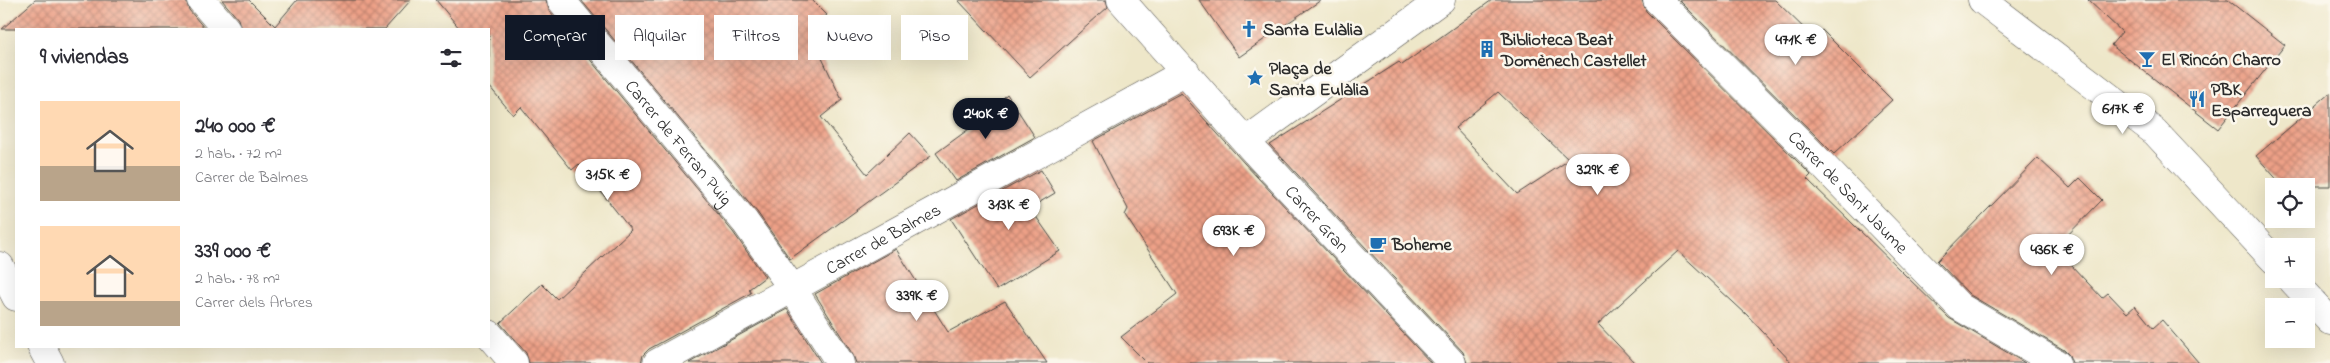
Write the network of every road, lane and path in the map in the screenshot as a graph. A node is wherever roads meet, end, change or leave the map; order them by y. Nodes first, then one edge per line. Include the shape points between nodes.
1 (201, 0) edge
2 (561, 0) edge
3 (1121, 0) edge
4 (1441, 0) edge
5 (1657, 0) edge
6 (1982, 0) edge
7 (225, 28) edge
8 (1186, 72) junction
9 (1246, 141) junction
10 (2265, 250) edge
11 (0, 266) edge
12 (792, 288) junction
13 (2299, 288) edge
14 (15, 295) edge
15 (2330, 321) edge
16 (490, 335) edge
17 (43, 348) edge
18 (50, 363) edge
19 (514, 363) edge
20 (657, 363) edge
21 (840, 363) edge
22 (1452, 363) edge
23 (2056, 363) edge

1 - 7 street
2 - 12 street, Carrer de Ferran Puig via 745,222
3 - 8 street
4 - 9 street
5 - 23 street, Carrer de Sant Jaume via 1960,307
6 - 10 street via 2155,132
8 - 9 street, Carrer Gran
8 - 12 street, Carrer de Balmes
9 - 22 street, Carrer Gran
11 - 14 street
12 - 20 street, Carrer de Balmes
12 - 21 street, Carrer de Ferran Puig
13 - 15 street
16 - 19 street
17 - 18 street

